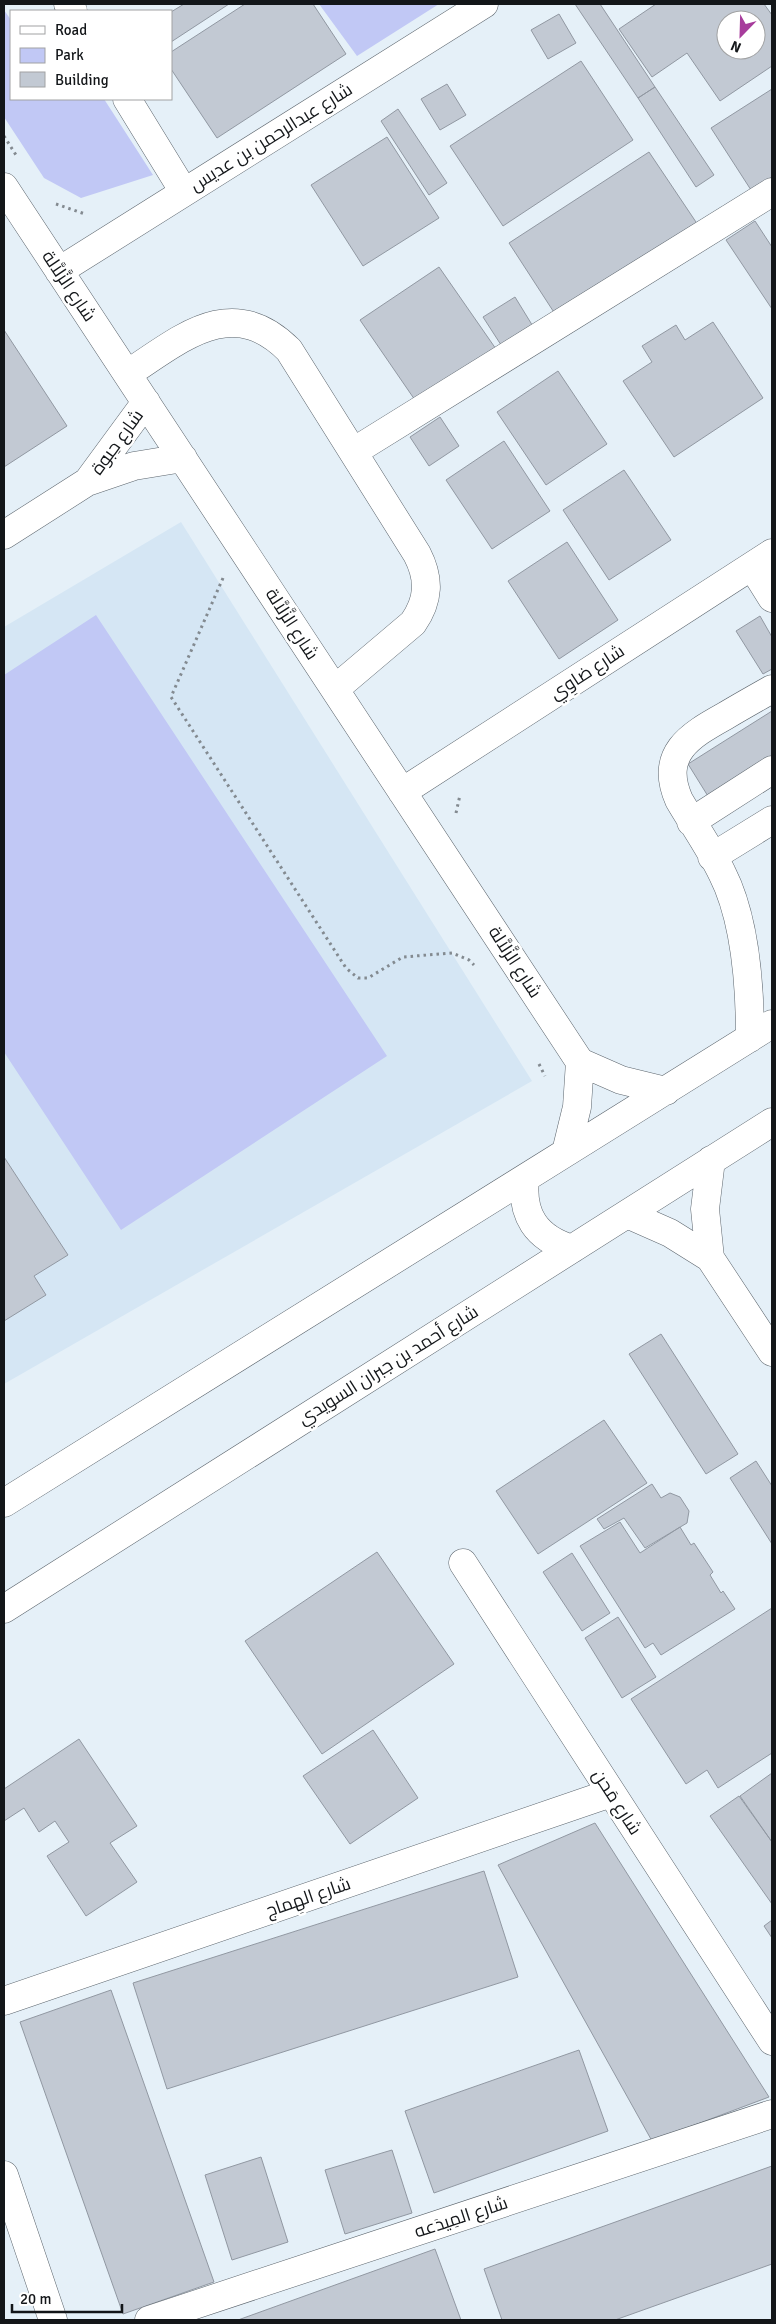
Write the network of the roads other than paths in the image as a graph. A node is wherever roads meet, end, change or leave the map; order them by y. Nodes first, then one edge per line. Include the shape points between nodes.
1 (484, 4) edge
2 (128, 100) edge
3 (4, 187) edge
4 (184, 192) junction
5 (772, 192) edge
6 (59, 270) junction
7 (127, 374) junction
8 (146, 402) junction
9 (353, 452) junction
10 (183, 458) junction
11 (87, 482) junction
12 (4, 535) edge
13 (762, 559) edge
14 (772, 598) edge
15 (335, 689) junction
16 (772, 689) edge
17 (772, 770) edge
18 (402, 792) junction
19 (772, 820) edge
20 (691, 822) junction
21 (712, 857) junction
22 (772, 1024) edge
23 (750, 1038) junction
24 (580, 1062) junction
25 (666, 1091) junction
26 (772, 1122) edge
27 (566, 1152) junction
28 (711, 1160) junction
29 (525, 1178) junction
30 (627, 1214) junction
31 (572, 1249) junction
32 (710, 1258) junction
33 (772, 1352) edge
34 (4, 1504) edge
35 (463, 1563) dead end
36 (4, 1609) edge
37 (611, 1793) junction
38 (4, 2001) edge
39 (772, 2041) edge
40 (772, 2114) edge
41 (4, 2175) edge
42 (53, 2320) edge
43 (149, 2320) edge

1 - 4 street, شارع عبدالرحمن بن عديس
2 - 4 street
3 - 6 street, شارع الزَّلاَّلة
4 - 6 street, شارع عبدالرحمن بن عديس
5 - 9 street
6 - 7 street, شارع الزَّلاَّلة
7 - 8 street, شارع الزَّلاَّلة
7 - 9 street via 190,333 207,326 237,323 252,326 279,340 289,350
8 - 10 street, شارع الزَّلاَّلة
8 - 11 street, شارع حِبوة
9 - 15 street via 424,567 426,596 422,611 413,623
10 - 11 street, شارع حِبوة via 134,466
10 - 15 street, شارع الزَّلاَّلة
11 - 12 street, شارع حِبوة
13 - 14 street
13 - 18 street, شارع ضاوِي
15 - 18 street, شارع الزَّلاَّلة
16 - 20 street via 694,734 678,753 674,764 674,789
17 - 20 street
18 - 24 street, شارع الزَّلاَّلة
19 - 21 street
20 - 21 street
21 - 23 street via 723,874 743,941
22 - 23 street
23 - 25 street
24 - 25 street via 621,1080
24 - 27 street via 577,1107
25 - 27 street
26 - 28 street, شارع أحمد بن جبران السويدي
27 - 29 street
28 - 30 street, شارع أحمد بن جبران السويدي
28 - 32 street via 705,1209
29 - 31 street via 523,1194 533,1224 557,1244
29 - 34 street
30 - 31 street, شارع أحمد بن جبران السويدي
30 - 32 street via 670,1233
31 - 36 street, شارع أحمد بن جبران السويدي
32 - 33 street
35 - 37 street, شارع مَحن
37 - 38 street, شارع الهِماج
37 - 39 street, شارع مَحن
40 - 43 street, شارع المِيدَعه
41 - 42 street

